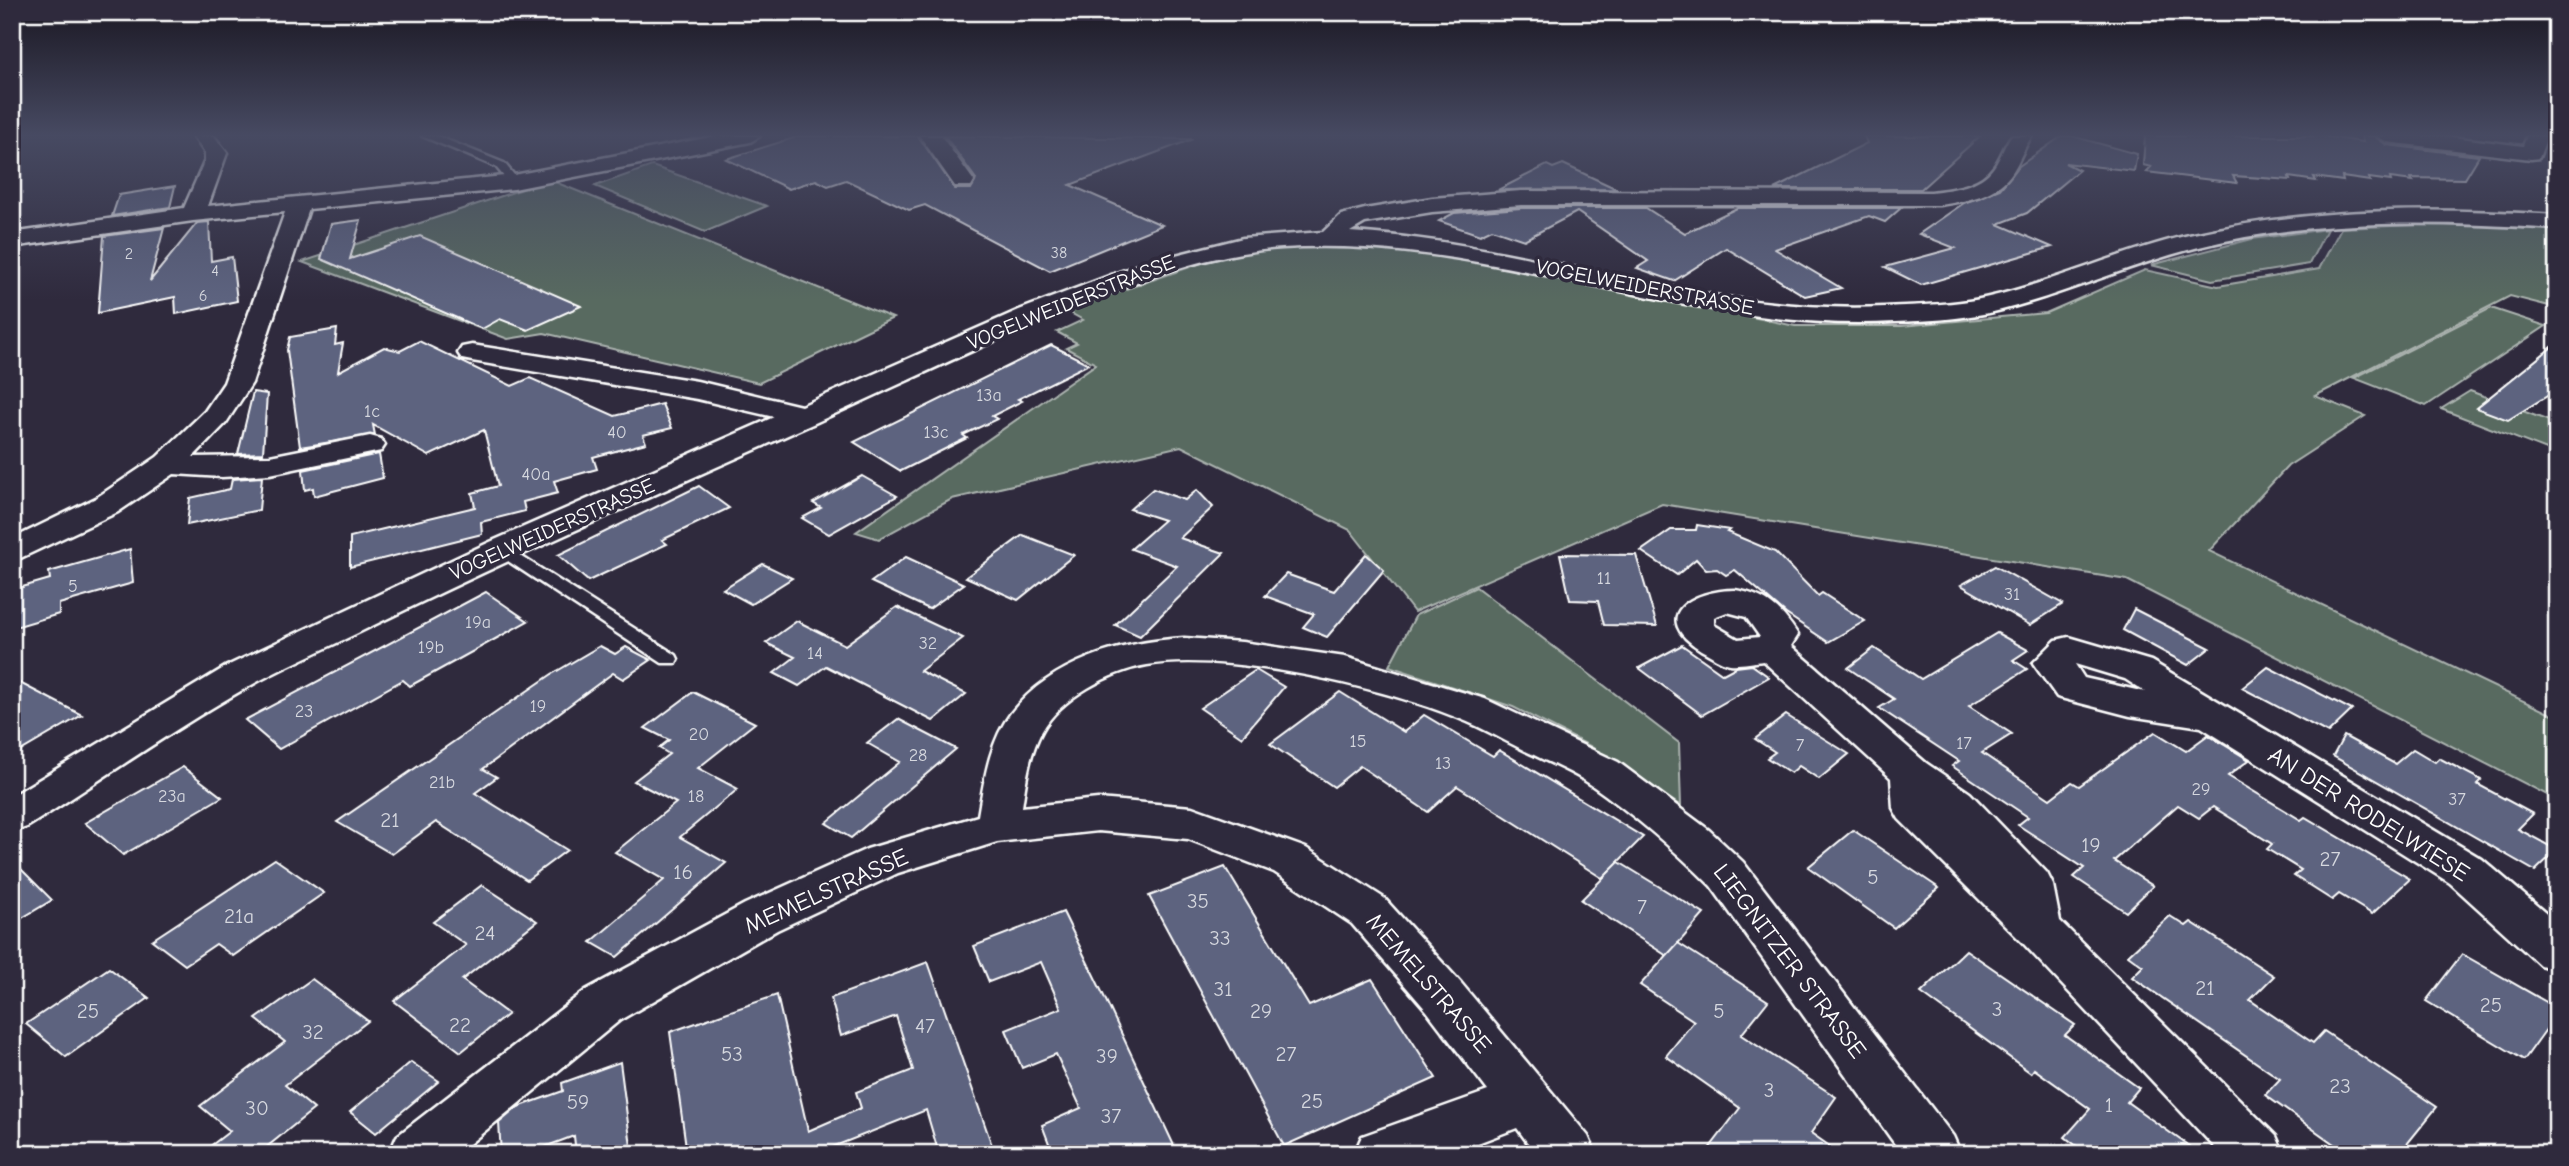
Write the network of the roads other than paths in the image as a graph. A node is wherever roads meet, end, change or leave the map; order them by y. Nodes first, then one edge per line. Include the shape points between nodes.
1 (203, 190) edge
2 (435, 190) edge
3 (1972, 190) edge
4 (299, 205) junction
5 (193, 214) junction
6 (2557, 222) edge
7 (1330, 239) junction
8 (12, 240) edge
9 (472, 353) dead end
10 (806, 416) junction
11 (370, 445) dead end
12 (168, 464) junction
13 (502, 549) junction
14 (12, 552) edge
15 (1771, 648) dead end
16 (669, 659) dead end
17 (2206, 714) dead end
18 (12, 816) edge
19 (997, 826) junction
20 (2557, 951) edge
21 (1527, 1101) junction
22 (416, 1154) edge
23 (1381, 1154) edge
24 (1569, 1154) edge
25 (1934, 1154) edge
26 (2257, 1154) edge

1 - 5 street
2 - 4 street
3 - 7 street via 1931,199 1486,200 1365,216 1349,220
4 - 5 street
4 - 12 street via 238,383 216,417
5 - 8 street
6 - 7 street, VOGELWEIDERSTRASSE via 2382,218 2270,226 2190,242 1996,303 1838,316 1767,311 1456,251
7 - 10 street, VOGELWEIDERSTRASSE via 1278,240 1186,256 1028,316
9 - 10 street via 697,390
10 - 13 street, VOGELWEIDERSTRASSE
11 - 12 street via 263,468 222,470
12 - 14 street via 107,505
13 - 16 lane
13 - 18 street, VOGELWEIDERSTRASSE via 240,675
15 - 26 street via 1911,773 1914,808
17 - 20 street, AN DER RODELWIESE via 2466,871
19 - 21 street, MEMELSTRASSE via 1098,815 1192,823 1290,860 1368,911
19 - 22 street, MEMELSTRASSE via 883,861 761,916 615,999
19 - 25 street, LIEGNITZER STRASSE via 1009,761 1025,723 1054,694 1092,670 1142,653 1242,654 1345,670 1471,708 1603,772 1694,842 1727,874
21 - 23 street
21 - 24 street, MEMELSTRASSE

